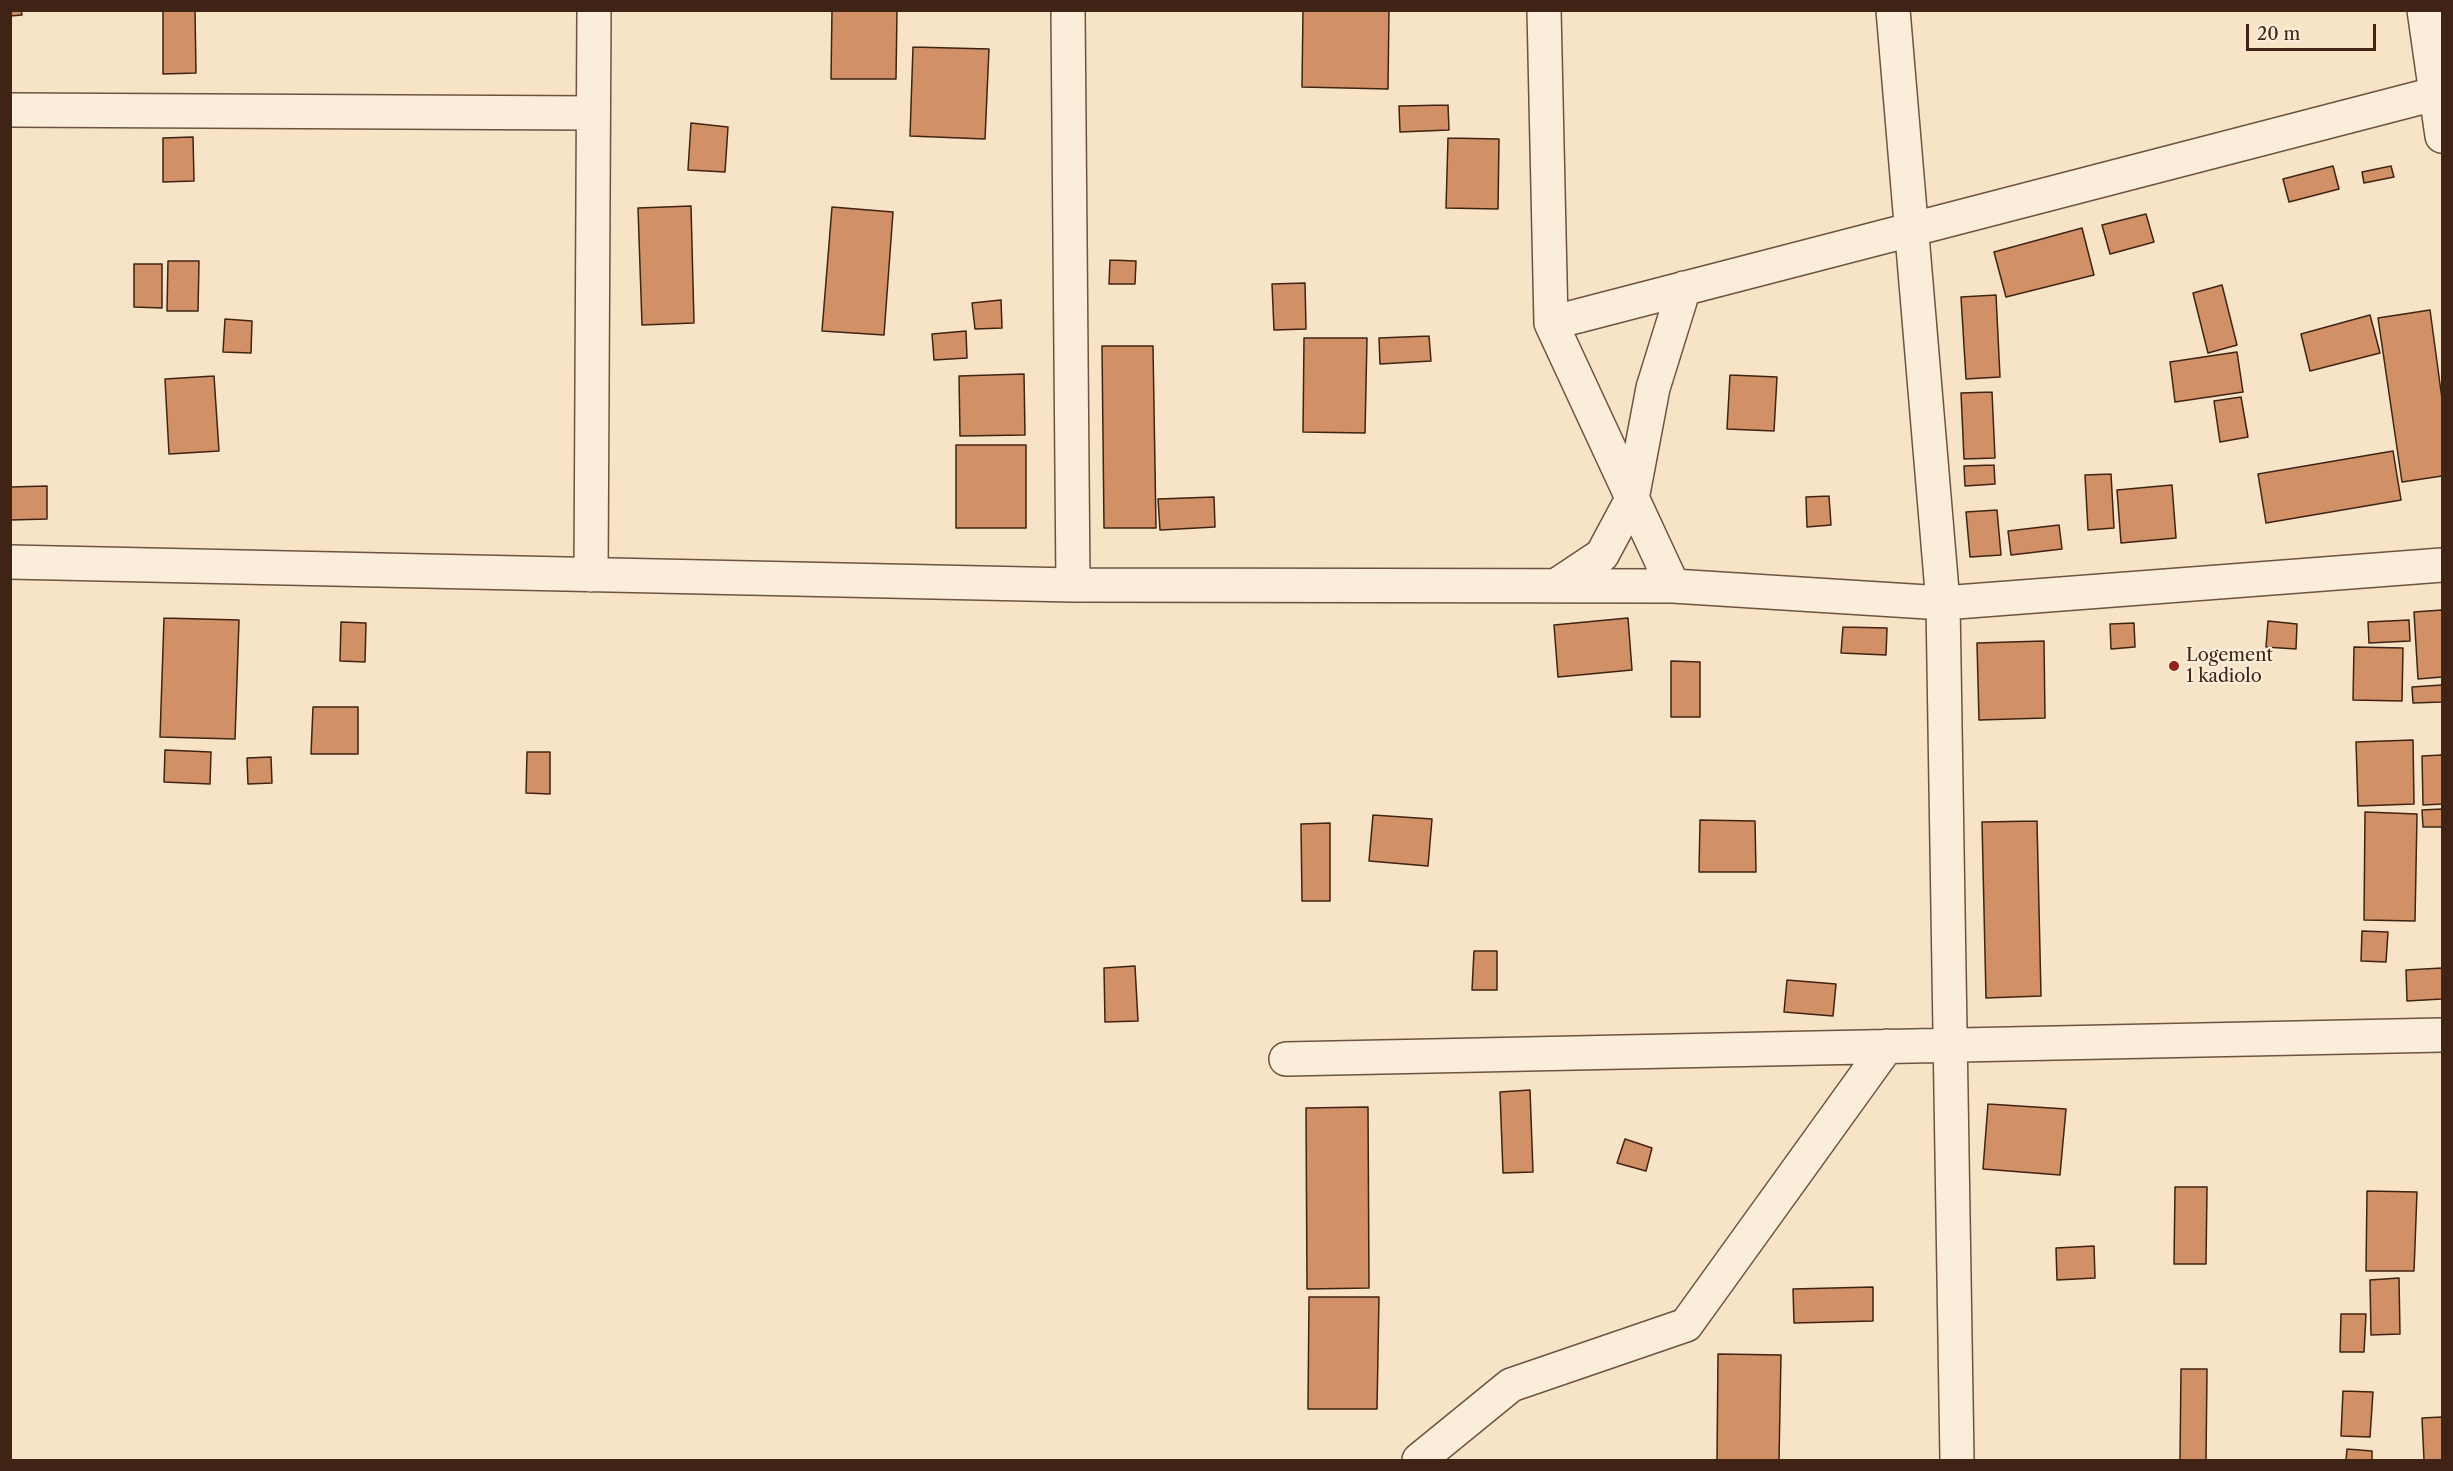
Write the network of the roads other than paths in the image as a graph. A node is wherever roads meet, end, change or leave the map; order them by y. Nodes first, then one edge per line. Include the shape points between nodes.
1 (594, 10) edge
2 (1068, 10) edge
3 (1544, 10) edge
4 (1893, 10) edge
5 (2424, 10) edge
6 (2439, 93) edge
7 (10, 110) edge
8 (593, 113) junction
9 (2442, 136) edge
10 (1912, 228) junction
11 (1684, 288) junction
12 (1551, 323) junction
13 (1632, 499) junction
14 (10, 562) edge
15 (2442, 565) edge
16 (591, 575) junction
17 (1073, 585) junction
18 (1557, 585) junction
19 (1673, 586) junction
20 (1943, 603) junction
21 (2442, 1035) edge
22 (1950, 1045) junction
23 (1887, 1046) junction
24 (1286, 1059) dead end
25 (1419, 1461) edge
26 (1956, 1461) edge

1 - 8 street
2 - 17 street
3 - 12 street
4 - 10 street
5 - 6 street
6 - 9 street
6 - 10 street
7 - 8 street
8 - 16 street
10 - 11 street
10 - 20 street
11 - 12 street
11 - 13 street via 1653,388
12 - 13 street
13 - 18 street via 1602,555
13 - 19 street
14 - 16 street
15 - 20 street
16 - 17 street
17 - 18 street
18 - 19 street
19 - 20 street
20 - 22 street
21 - 22 street
22 - 23 street
22 - 26 street
23 - 24 street
23 - 25 street via 1686,1325 1511,1385

